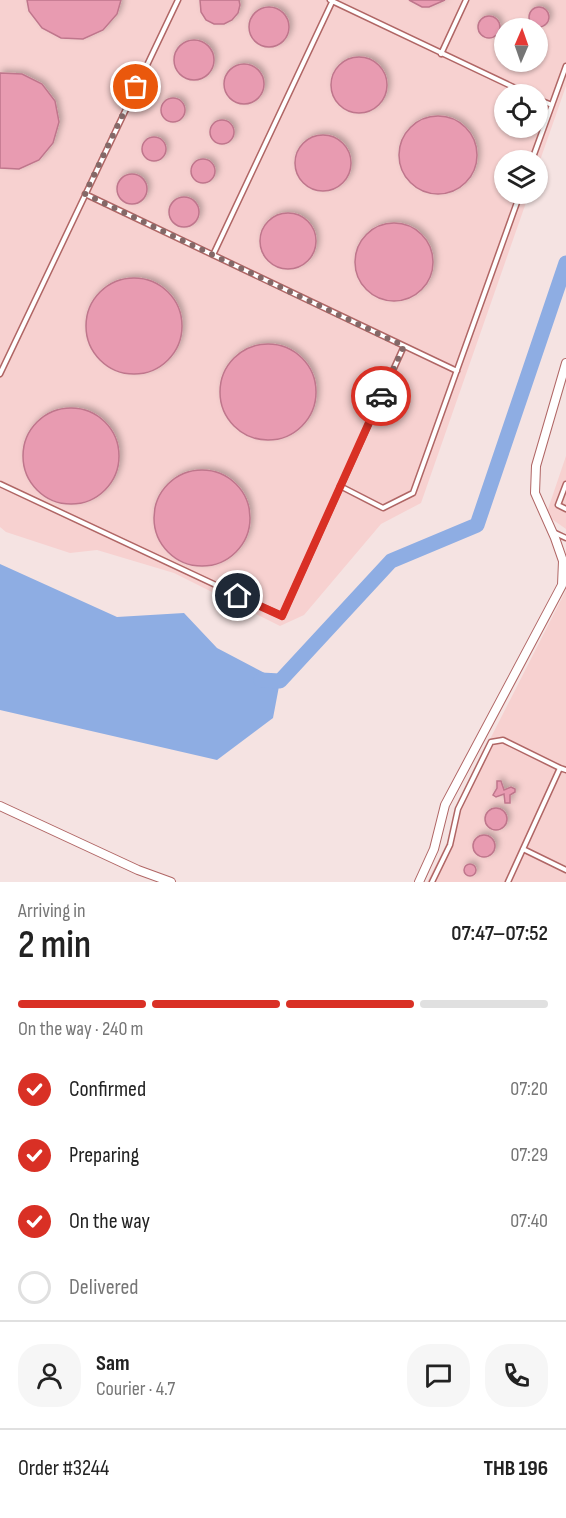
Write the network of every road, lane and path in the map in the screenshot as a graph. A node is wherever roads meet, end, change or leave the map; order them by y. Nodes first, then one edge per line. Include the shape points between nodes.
1 (178, 0) edge
2 (332, 0) edge
3 (466, 0) edge
4 (441, 54) junction
5 (566, 66) edge
6 (506, 84) edge
7 (548, 103) edge
8 (552, 105) junction
9 (536, 150) edge
10 (85, 194) junction
11 (516, 204) edge
12 (213, 255) junction
13 (404, 346) junction
14 (566, 363) edge
15 (457, 371) junction
16 (0, 374) edge
17 (0, 484) edge
18 (566, 484) edge
19 (340, 486) junction
20 (566, 508) edge
21 (552, 531) junction
22 (566, 538) edge
23 (560, 768) junction
24 (566, 770) edge
25 (0, 806) edge
26 (523, 849) junction
27 (566, 870) edge
28 (171, 882) edge
29 (419, 882) edge
30 (432, 882) edge
31 (508, 882) edge

1 - 10 lane
2 - 4 lane
2 - 12 lane
3 - 4 lane
4 - 6 lane
5 - 8 lane
7 - 8 lane
8 - 9 lane
10 - 12 lane
10 - 16 lane
11 - 15 lane
12 - 13 lane
13 - 15 lane
13 - 19 lane
14 - 21 street via 536,466 535,493
15 - 19 lane via 413,493 383,508
17 - 19 lane via 282,616
18 - 20 lane via 558,505
21 - 22 lane
21 - 29 street via 563,561 562,585 445,805 434,849
23 - 24 lane
23 - 26 lane
23 - 30 lane via 503,740 491,742 458,809 450,845
25 - 28 street
26 - 27 lane
26 - 31 lane

